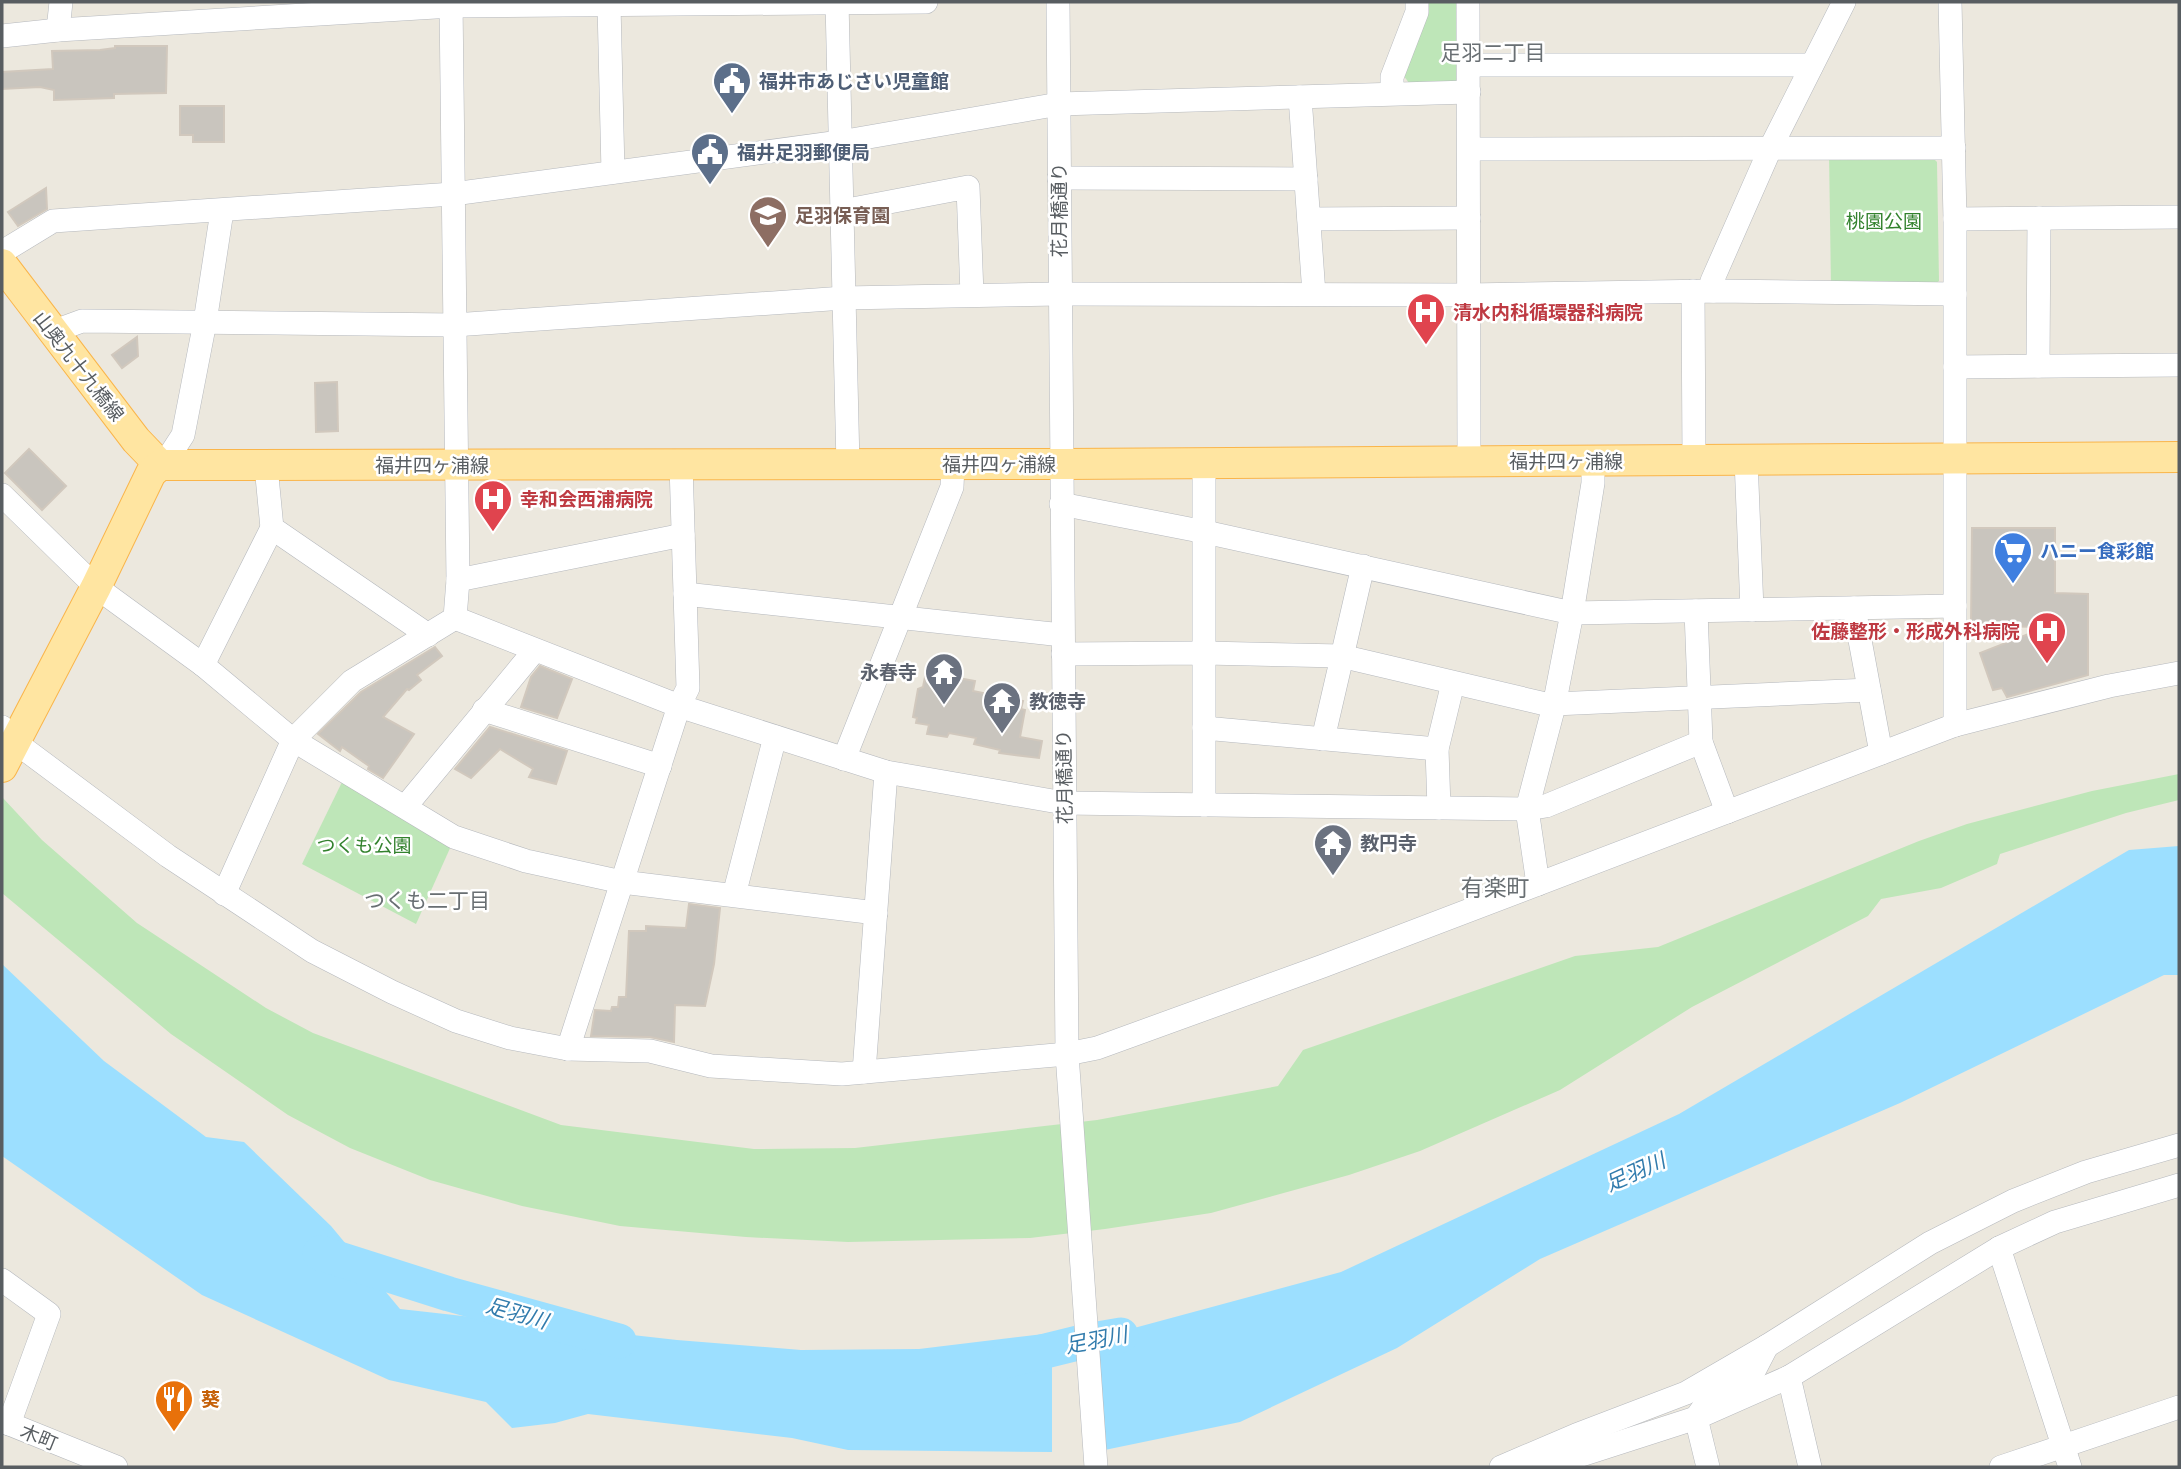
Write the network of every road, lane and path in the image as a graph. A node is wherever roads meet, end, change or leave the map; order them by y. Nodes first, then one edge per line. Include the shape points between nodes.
1 (61, 2) edge
2 (926, 2) edge
3 (1058, 2) edge
4 (1417, 2) edge
5 (1468, 2) edge
6 (1844, 2) edge
7 (1950, 2) edge
8 (837, 3) edge
9 (452, 4) edge
10 (609, 5) junction
11 (58, 30) junction
12 (2, 36) edge
13 (1469, 65) junction
14 (1811, 67) junction
15 (1469, 92) junction
16 (1392, 93) junction
17 (1300, 96) junction
18 (1059, 104) junction
19 (840, 142) junction
20 (1771, 147) junction
21 (1954, 148) junction
22 (1469, 149) junction
23 (613, 172) junction
24 (1059, 178) junction
25 (1306, 179) junction
26 (453, 194) junction
27 (222, 211) junction
28 (842, 211) junction
29 (2179, 217) edge
30 (1469, 218) junction
31 (2039, 218) junction
32 (1309, 219) junction
33 (1955, 219) junction
34 (2, 251) edge
35 (2, 264) edge
36 (1703, 291) junction
37 (1059, 294) junction
38 (1314, 294) junction
39 (1955, 294) junction
40 (1469, 295) junction
41 (972, 296) junction
42 (844, 298) junction
43 (205, 322) junction
44 (454, 325) junction
45 (52, 332) junction
46 (2179, 365) edge
47 (2038, 366) junction
48 (1955, 367) junction
49 (2179, 457) edge
50 (1954, 458) junction
51 (1694, 459) junction
52 (1746, 459) junction
53 (1469, 461) junction
54 (1593, 461) junction
55 (1204, 462) junction
56 (953, 464) junction
57 (1062, 464) junction
58 (160, 465) junction
59 (455, 465) junction
60 (681, 465) junction
61 (848, 465) junction
62 (266, 466) junction
63 (2, 495) edge
64 (1061, 504) junction
65 (272, 528) junction
66 (1205, 532) junction
67 (683, 534) junction
68 (1363, 566) junction
69 (457, 580) junction
70 (96, 587) junction
71 (685, 594) junction
72 (1955, 606) junction
73 (1854, 608) junction
74 (1752, 610) junction
75 (1696, 611) junction
76 (1572, 613) junction
77 (899, 617) junction
78 (456, 618) junction
79 (428, 635) junction
80 (1063, 644) junction
81 (535, 650) junction
82 (1205, 653) junction
83 (1341, 656) junction
84 (203, 665) junction
85 (2179, 673) edge
86 (1453, 682) junction
87 (1870, 690) junction
88 (1699, 697) junction
89 (1554, 705) junction
90 (679, 706) junction
91 (484, 710) junction
92 (1955, 725) junction
93 (1205, 728) junction
94 (775, 737) junction
95 (1323, 739) junction
96 (293, 740) junction
97 (1701, 743) junction
98 (7, 748) edge
99 (1437, 749) junction
100 (1881, 753) junction
101 (844, 758) junction
102 (660, 766) junction
103 (886, 772) junction
104 (1064, 803) junction
105 (1204, 805) junction
106 (405, 807) junction
107 (1439, 808) junction
108 (1527, 809) junction
109 (1727, 812) junction
110 (622, 881) junction
111 (1538, 884) junction
112 (224, 894) junction
113 (734, 895) junction
114 (876, 913) junction
115 (568, 1049) junction
116 (1067, 1062) junction
117 (864, 1072) junction
118 (2179, 1145) edge
119 (2179, 1185) edge
120 (1998, 1248) junction
121 (2, 1280) edge
122 (1767, 1346) junction
123 (1789, 1377) junction
124 (2179, 1407) edge
125 (1696, 1418) junction
126 (5, 1423) edge
127 (2067, 1457) edge
128 (116, 1467) edge
129 (1096, 1467) edge
130 (1501, 1467) edge
131 (1544, 1467) edge
132 (1708, 1467) edge
133 (1810, 1467) edge
134 (2001, 1467) edge

1 - 11 street
2 - 8 street
3 - 18 street, 花月橋通り
4 - 16 street via 1392,77
5 - 13 street
6 - 14 street
7 - 21 street
8 - 10 street
8 - 19 street
9 - 10 street
9 - 11 street
9 - 26 street
10 - 23 street
11 - 12 street
13 - 14 street
13 - 15 street
14 - 20 street
15 - 16 street
15 - 22 street
16 - 17 street
17 - 18 street
17 - 25 street
18 - 19 street
18 - 24 street, 花月橋通り
19 - 23 street
19 - 28 street
20 - 21 street
20 - 22 street
20 - 36 street via 1712,281
21 - 33 street
22 - 30 street
23 - 26 street
24 - 25 street
24 - 37 street, 花月橋通り
25 - 32 street
26 - 27 street
26 - 44 street
27 - 34 street via 53,221
27 - 43 street
28 - 41 street via 968,187
28 - 42 street
29 - 31 street
30 - 32 street
30 - 40 street
31 - 33 street
31 - 47 street
32 - 38 street
33 - 39 street
35 - 45 main road, 山奥九十九橋線
36 - 39 street
36 - 40 street
36 - 51 street
37 - 38 street
37 - 41 street
37 - 57 street, 花月橋通り
38 - 40 street
39 - 48 street
40 - 53 street
41 - 42 street
42 - 44 street
42 - 61 street
43 - 44 street
43 - 45 street via 82,321
43 - 58 street via 183,435
44 - 59 street
45 - 58 main road, 山奥九十九橋線
46 - 47 street
47 - 48 street
48 - 50 street
49 - 50 main road, 福井四ヶ浦線
50 - 52 main road, 福井四ヶ浦線
50 - 72 street
51 - 52 main road, 福井四ヶ浦線
51 - 54 main road, 福井四ヶ浦線
52 - 74 street
53 - 54 main road, 福井四ヶ浦線
53 - 55 main road, 福井四ヶ浦線
54 - 76 street
55 - 57 main road, 福井四ヶ浦線
55 - 66 street
56 - 57 main road, 福井四ヶ浦線
56 - 61 main road, 福井四ヶ浦線
56 - 77 street via 952,487
57 - 64 street, 花月橋通り
58 - 62 main road, 福井四ヶ浦線
58 - 70 main road via 151,473
59 - 60 main road, 福井四ヶ浦線
59 - 62 main road, 福井四ヶ浦線
59 - 69 street
60 - 61 main road, 福井四ヶ浦線
60 - 67 street
62 - 65 street
63 - 70 street
64 - 66 street
64 - 80 street, 花月橋通り
65 - 79 street
65 - 84 street
66 - 68 street
66 - 82 street
67 - 69 street
67 - 71 street
68 - 76 street
68 - 83 street
69 - 78 street
70 - 84 street
70 - 98 main road
71 - 77 street
71 - 90 street via 688,688
72 - 73 street
72 - 92 street
73 - 74 street
73 - 87 street
74 - 75 street
75 - 76 street
75 - 88 street
76 - 89 street
77 - 80 street
77 - 101 street
78 - 79 street
78 - 81 street
79 - 96 street via 352,681
80 - 82 street
80 - 104 street, 花月橋通り
81 - 90 street
81 - 91 street
82 - 83 street
82 - 93 street
83 - 86 street
83 - 95 street
84 - 96 street
85 - 92 street
86 - 89 street
86 - 99 street
87 - 88 street
87 - 100 street
88 - 89 street
88 - 97 street
89 - 108 street
90 - 94 street
90 - 102 street
91 - 102 street
91 - 106 street
92 - 100 street
93 - 95 street
93 - 105 street
94 - 101 street
94 - 113 street
95 - 99 street
96 - 106 street
96 - 112 street
97 - 108 street via 1546,806
97 - 109 street
98 - 112 street
99 - 107 street
100 - 109 street
101 - 103 street
102 - 110 street
103 - 104 street
103 - 114 street
104 - 105 street
104 - 116 street, 花月橋通り
105 - 107 street
106 - 110 street via 454,837 526,861
107 - 108 street
108 - 111 street
109 - 111 street
110 - 113 street
110 - 115 street
111 - 116 street
112 - 115 street via 312,951 456,1021
113 - 114 street
114 - 117 street
115 - 117 street via 650,1051 711,1066
116 - 117 street
116 - 129 street, 花月橋通り
118 - 122 street via 2087,1172 2012,1201 1930,1243
119 - 120 street via 2055,1222
120 - 123 street
120 - 127 street
121 - 126 street via 49,1314
122 - 125 street via 1754,1373 1708,1401
122 - 130 street via 1686,1393
123 - 125 street
123 - 133 street
124 - 127 street
125 - 131 street
125 - 132 street
126 - 128 street, 木町
127 - 134 street

